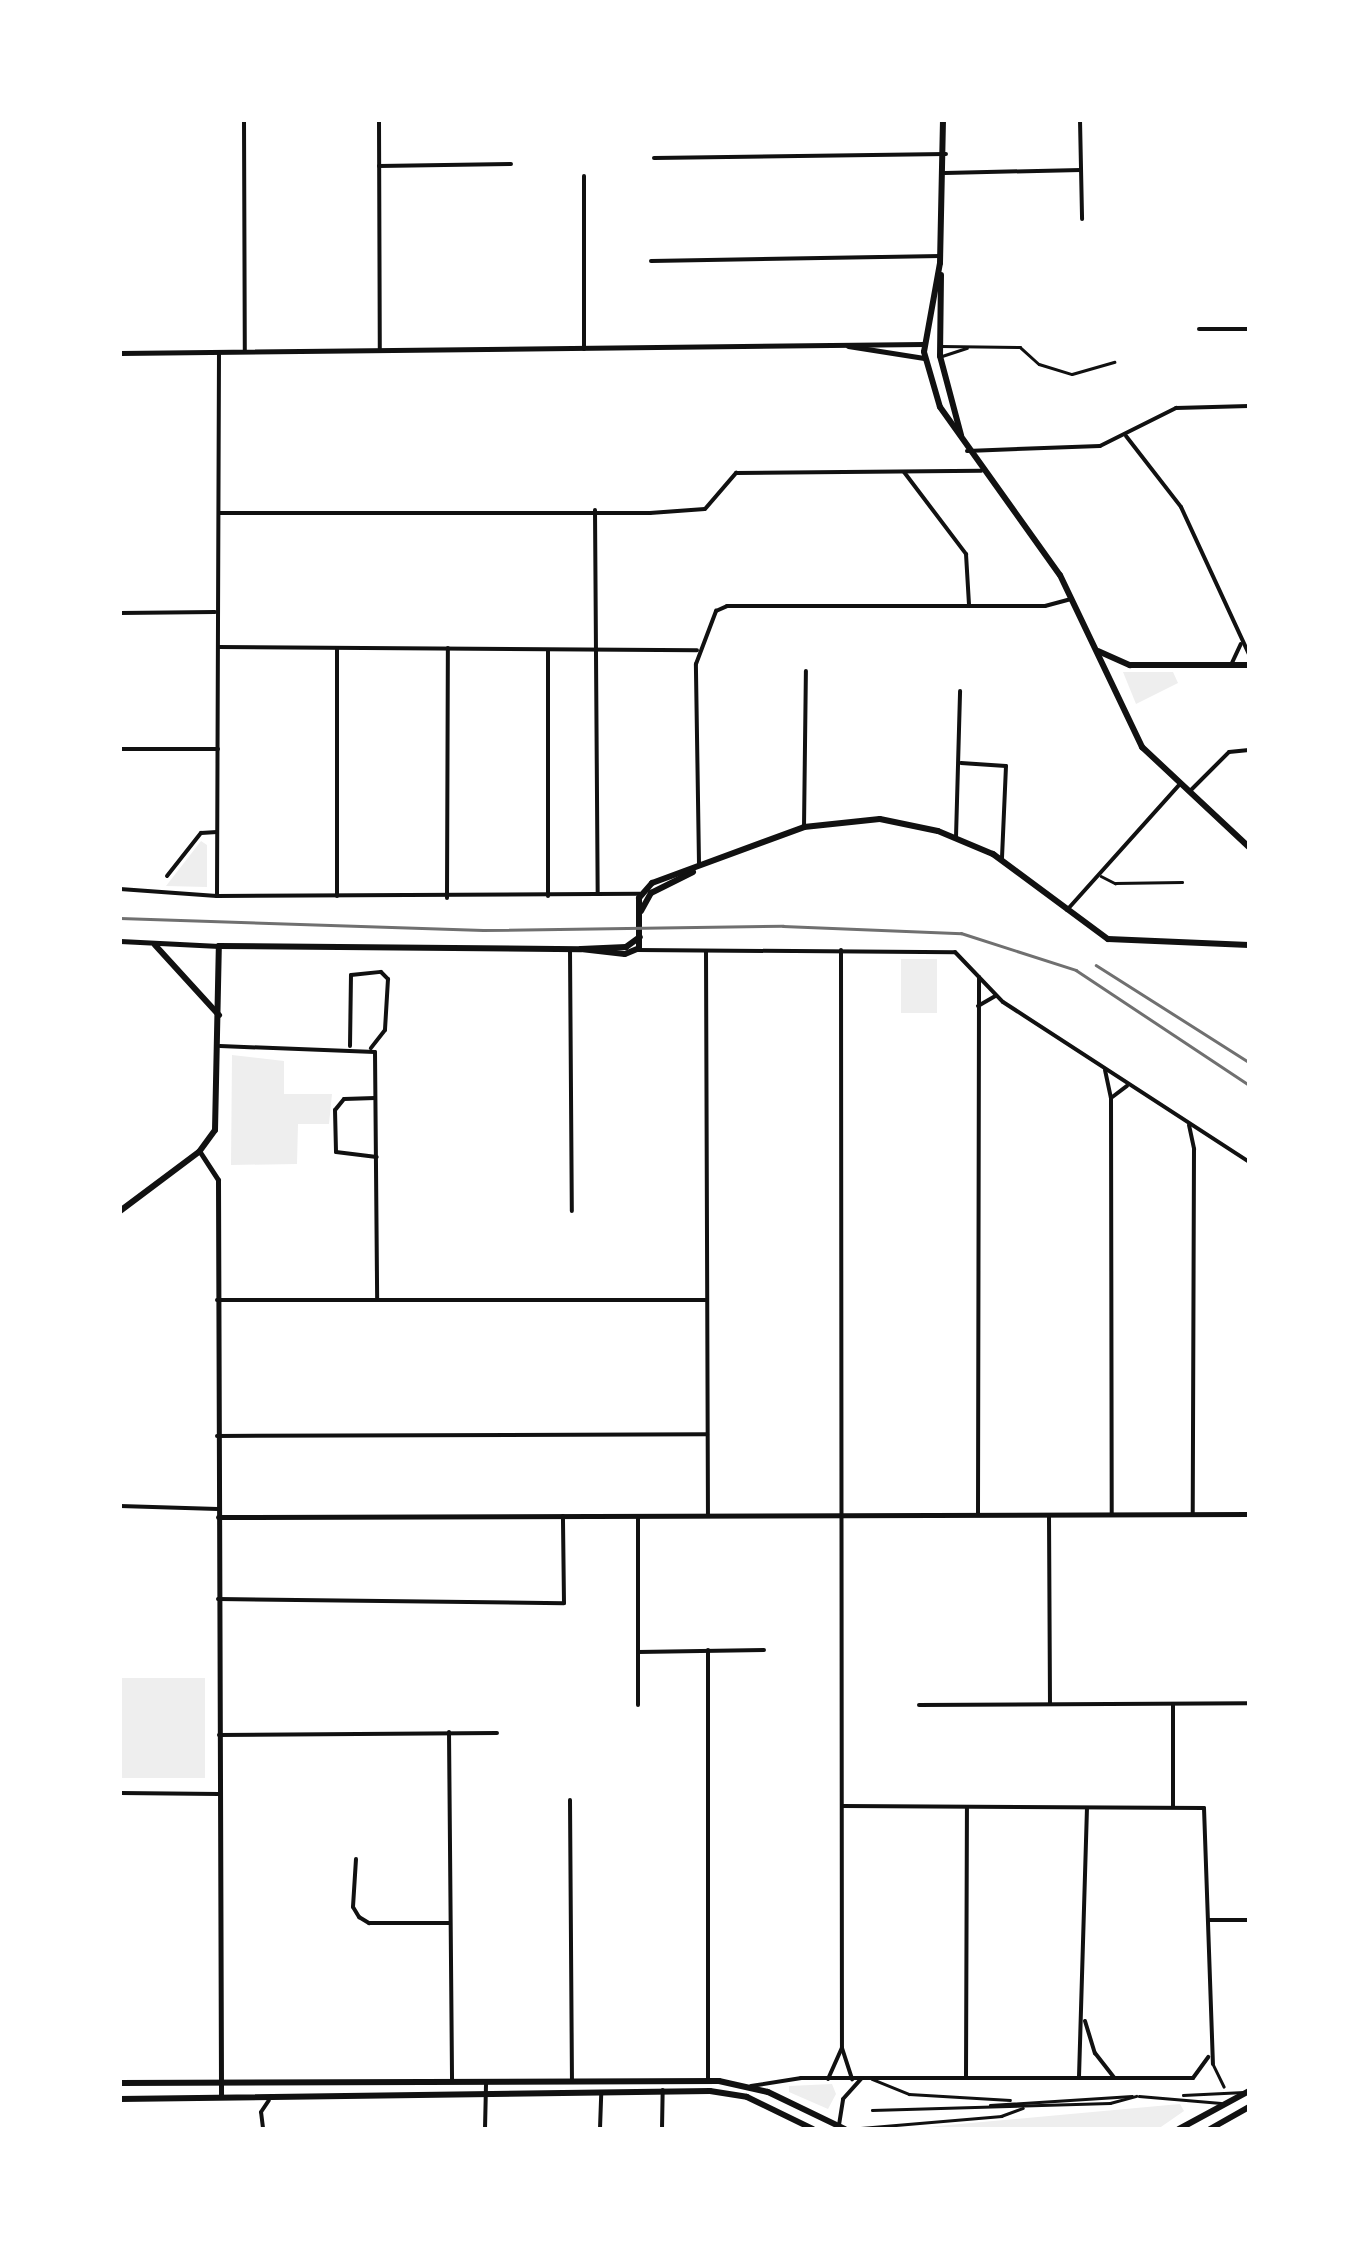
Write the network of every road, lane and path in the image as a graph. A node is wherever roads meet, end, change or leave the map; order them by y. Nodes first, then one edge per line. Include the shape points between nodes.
1 (244, 120) edge
2 (379, 120) edge
3 (942, 120) edge
4 (1080, 120) edge
5 (946, 154) junction
6 (654, 158) dead end
7 (510, 164) dead end
8 (380, 166) junction
9 (1081, 170) junction
10 (945, 172) junction
11 (584, 176) dead end
12 (1082, 219) dead end
13 (940, 260) junction
14 (651, 261) dead end
15 (1249, 329) edge
16 (1199, 330) dead end
17 (924, 344) junction
18 (846, 346) junction
19 (940, 346) junction
20 (968, 347) junction
21 (584, 349) junction
22 (380, 351) junction
23 (245, 352) junction
24 (120, 353) edge
25 (219, 353) junction
26 (940, 356) junction
27 (924, 358) junction
28 (1114, 362) dead end
29 (1249, 406) edge
30 (1126, 436) junction
31 (966, 449) junction
32 (981, 471) junction
33 (904, 472) junction
34 (596, 510) junction
35 (219, 514) junction
36 (1072, 599) junction
37 (969, 606) junction
38 (218, 612) junction
39 (120, 613) edge
40 (1241, 644) junction
41 (218, 647) junction
42 (337, 648) junction
43 (448, 648) junction
44 (548, 649) junction
45 (596, 649) junction
46 (698, 650) junction
47 (1097, 650) junction
48 (1249, 654) edge
49 (1231, 665) junction
50 (1249, 665) edge
51 (806, 671) dead end
52 (960, 691) dead end
53 (120, 749) edge
54 (218, 749) junction
55 (1249, 750) edge
56 (961, 763) junction
57 (1180, 786) junction
58 (1188, 793) junction
59 (804, 828) junction
60 (217, 832) junction
61 (956, 837) junction
62 (1249, 847) edge
63 (1002, 859) junction
64 (701, 868) junction
65 (1100, 875) junction
66 (166, 876) dead end
67 (1182, 882) dead end
68 (120, 889) edge
69 (598, 894) junction
70 (644, 895) junction
71 (217, 896) junction
72 (337, 896) junction
73 (548, 896) junction
74 (447, 898) junction
75 (1068, 910) junction
76 (640, 937) junction
77 (120, 941) edge
78 (155, 945) junction
79 (1249, 945) edge
80 (219, 946) junction
81 (570, 948) junction
82 (581, 949) junction
83 (637, 950) junction
84 (706, 950) junction
85 (841, 950) junction
86 (979, 976) junction
87 (996, 996) junction
88 (976, 1006) junction
89 (220, 1016) junction
90 (220, 1046) junction
91 (350, 1046) junction
92 (371, 1048) junction
93 (1105, 1070) junction
94 (1129, 1086) junction
95 (377, 1098) junction
96 (1110, 1098) junction
97 (1188, 1124) junction
98 (1205, 1134) junction
99 (1194, 1149) junction
100 (199, 1152) junction
101 (378, 1157) junction
102 (1249, 1162) edge
103 (572, 1210) dead end
104 (120, 1211) edge
105 (218, 1300) junction
106 (378, 1300) junction
107 (706, 1300) junction
108 (707, 1434) junction
109 (218, 1436) junction
110 (120, 1506) edge
111 (218, 1513) junction
112 (1112, 1514) junction
113 (1194, 1514) junction
114 (1249, 1514) edge
115 (708, 1515) junction
116 (842, 1515) junction
117 (978, 1515) junction
118 (1048, 1515) junction
119 (563, 1516) junction
120 (638, 1516) junction
121 (218, 1599) junction
122 (708, 1650) junction
123 (764, 1650) dead end
124 (638, 1652) junction
125 (1050, 1704) junction
126 (1173, 1704) junction
127 (1249, 1704) edge
128 (638, 1705) dead end
129 (920, 1705) dead end
130 (448, 1732) junction
131 (497, 1733) dead end
132 (219, 1735) junction
133 (120, 1793) edge
134 (219, 1794) junction
135 (570, 1800) dead end
136 (842, 1806) junction
137 (1087, 1806) junction
138 (1173, 1806) junction
139 (968, 1807) junction
140 (356, 1858) dead end
141 (1209, 1920) junction
142 (1249, 1920) edge
143 (450, 1923) junction
144 (1086, 2022) junction
145 (842, 2048) junction
146 (1208, 2048) junction
147 (1213, 2064) joint
148 (1079, 2077) junction
149 (1114, 2077) junction
150 (828, 2078) junction
151 (852, 2078) junction
152 (862, 2078) junction
153 (871, 2078) junction
154 (966, 2078) junction
155 (708, 2081) junction
156 (120, 2083) edge
157 (221, 2084) junction
158 (452, 2084) junction
159 (486, 2084) junction
160 (572, 2084) junction
161 (750, 2086) junction
162 (1224, 2088) junction
163 (662, 2090) junction
164 (1247, 2092) edge
165 (600, 2094) junction
166 (1182, 2095) junction
167 (272, 2096) junction
168 (486, 2096) junction
169 (1136, 2096) junction
170 (221, 2097) junction
171 (120, 2099) edge
172 (1013, 2100) junction
173 (1221, 2103) junction
174 (989, 2106) junction
175 (1024, 2108) junction
176 (1248, 2109) edge
177 (872, 2110) dead end
178 (254, 2120) dead end
179 (899, 2122) junction
180 (264, 2128) edge
181 (843, 2128) edge
182 (485, 2129) edge
183 (600, 2129) edge
184 (662, 2129) edge
185 (813, 2129) edge
186 (893, 2129) edge
187 (1180, 2129) edge
188 (1210, 2129) edge

1 - 23 street
2 - 8 street
3 - 5 main road
4 - 9 street
5 - 6 street
5 - 10 main road
7 - 8 street
8 - 22 street
9 - 10 street
9 - 12 street
10 - 13 main road
11 - 21 street
13 - 14 street
13 - 17 main road
13 - 19 main road
15 - 16 street
17 - 18 street
17 - 19 main road
17 - 27 main road
18 - 21 street
18 - 27 street
19 - 20 lane
19 - 26 main road
20 - 26 lane
20 - 28 lane via 1020,347 1039,364 1072,374
21 - 22 street
22 - 23 street
23 - 25 street
24 - 25 street
25 - 35 street
26 - 27 main road
26 - 31 main road
27 - 31 main road via 932,391
29 - 30 street via 1176,408
30 - 31 street via 1100,446
30 - 40 street via 1182,507
31 - 32 main road
32 - 33 street
32 - 36 main road
33 - 34 street via 736,473 704,509
33 - 37 street via 966,554
34 - 35 street
34 - 45 street
35 - 38 street
36 - 37 street via 1045,606
36 - 47 main road
37 - 46 street via 727,606 716,612
38 - 39 street
38 - 41 street
40 - 48 street
40 - 49 street
41 - 42 street
41 - 54 street
42 - 43 street
42 - 72 street
43 - 44 street
43 - 74 street
44 - 45 street
44 - 73 street
45 - 46 street
45 - 69 street
46 - 64 street
47 - 49 main road via 1130,665
47 - 57 main road via 1142,748
49 - 50 main road
51 - 59 street
52 - 56 street
53 - 54 street
54 - 60 street
55 - 58 street via 1226,754
56 - 61 street
56 - 63 street via 1006,766
57 - 58 main road
57 - 65 street
58 - 62 main road
59 - 61 main road via 880,820
59 - 64 main road
60 - 66 street via 201,833
60 - 71 street
61 - 63 main road
63 - 75 main road
64 - 70 main road via 657,881
65 - 67 lane via 1116,883
65 - 75 street
68 - 71 street
69 - 70 street
69 - 73 street
70 - 76 main road
71 - 72 street
72 - 74 street
73 - 74 street
75 - 79 main road via 1103,937 1128,944
76 - 82 main road via 626,947
76 - 83 main road
77 - 78 street
78 - 80 street
78 - 89 main road
80 - 81 main road
80 - 89 main road
81 - 82 main road
81 - 103 street
82 - 83 main road
83 - 84 street
84 - 85 street
84 - 107 street
85 - 86 street via 944,949
85 - 116 street
86 - 87 street
86 - 88 street
87 - 88 street
87 - 93 street
88 - 117 street
89 - 90 main road
90 - 91 street
90 - 100 main road via 218,1122
91 - 92 street
91 - 92 street via 351,975 381,972 388,979 385,1030
92 - 95 street
93 - 94 street
93 - 96 street
94 - 96 street
94 - 97 street
95 - 101 street
95 - 101 street via 344,1099 336,1152
96 - 112 street
97 - 98 street
97 - 99 street
98 - 99 street
98 - 102 street
99 - 113 street
100 - 104 main road
100 - 105 street via 218,1176
101 - 106 street
105 - 106 street
105 - 109 street
106 - 107 street
107 - 108 street
108 - 109 street
108 - 115 street
109 - 111 street
110 - 111 street
111 - 119 street
111 - 121 street
112 - 113 street
112 - 118 street
113 - 114 street
115 - 116 street
115 - 120 street
116 - 117 street
116 - 136 street
117 - 118 street
118 - 125 street
119 - 120 street
119 - 121 street via 564,1603
120 - 124 street
121 - 132 street
122 - 123 street
122 - 124 street
122 - 155 street
124 - 128 street
125 - 126 street
125 - 129 street
126 - 127 street
126 - 138 street
130 - 131 street
130 - 132 street
130 - 143 street
132 - 134 street
133 - 134 street
134 - 157 street
135 - 160 street
136 - 139 street
136 - 145 street
137 - 138 street
137 - 139 street
137 - 144 street
138 - 141 street via 1208,1812
139 - 154 street
140 - 143 street via 353,1908 359,1918
141 - 142 street
141 - 146 street
143 - 158 street
144 - 148 street
144 - 149 street via 1095,2053
145 - 150 street
145 - 151 street
146 - 147 street
146 - 149 street via 1196,2078
147 - 162 lane
148 - 149 street
148 - 154 street
150 - 151 street
150 - 161 street
151 - 152 street
152 - 153 street
152 - 181 street via 843,2099
153 - 154 street
153 - 172 lane via 909,2094
155 - 160 main road
155 - 161 main road
156 - 157 main road
157 - 158 main road
157 - 170 street
158 - 159 main road
159 - 160 main road
159 - 168 street
161 - 181 main road
162 - 164 lane
162 - 166 lane
163 - 165 main road
163 - 184 street
163 - 185 main road via 735,2094
164 - 173 main road
165 - 168 main road
165 - 183 street
166 - 169 lane
166 - 173 lane
167 - 168 main road
167 - 170 main road
167 - 180 street via 261,2111
168 - 182 street
169 - 172 lane
169 - 175 lane
170 - 171 main road
172 - 174 lane
173 - 176 lane
173 - 187 main road
174 - 175 lane
174 - 177 lane
175 - 179 lane via 1000,2116
176 - 188 main road
178 - 180 street
179 - 181 lane
179 - 186 lane

